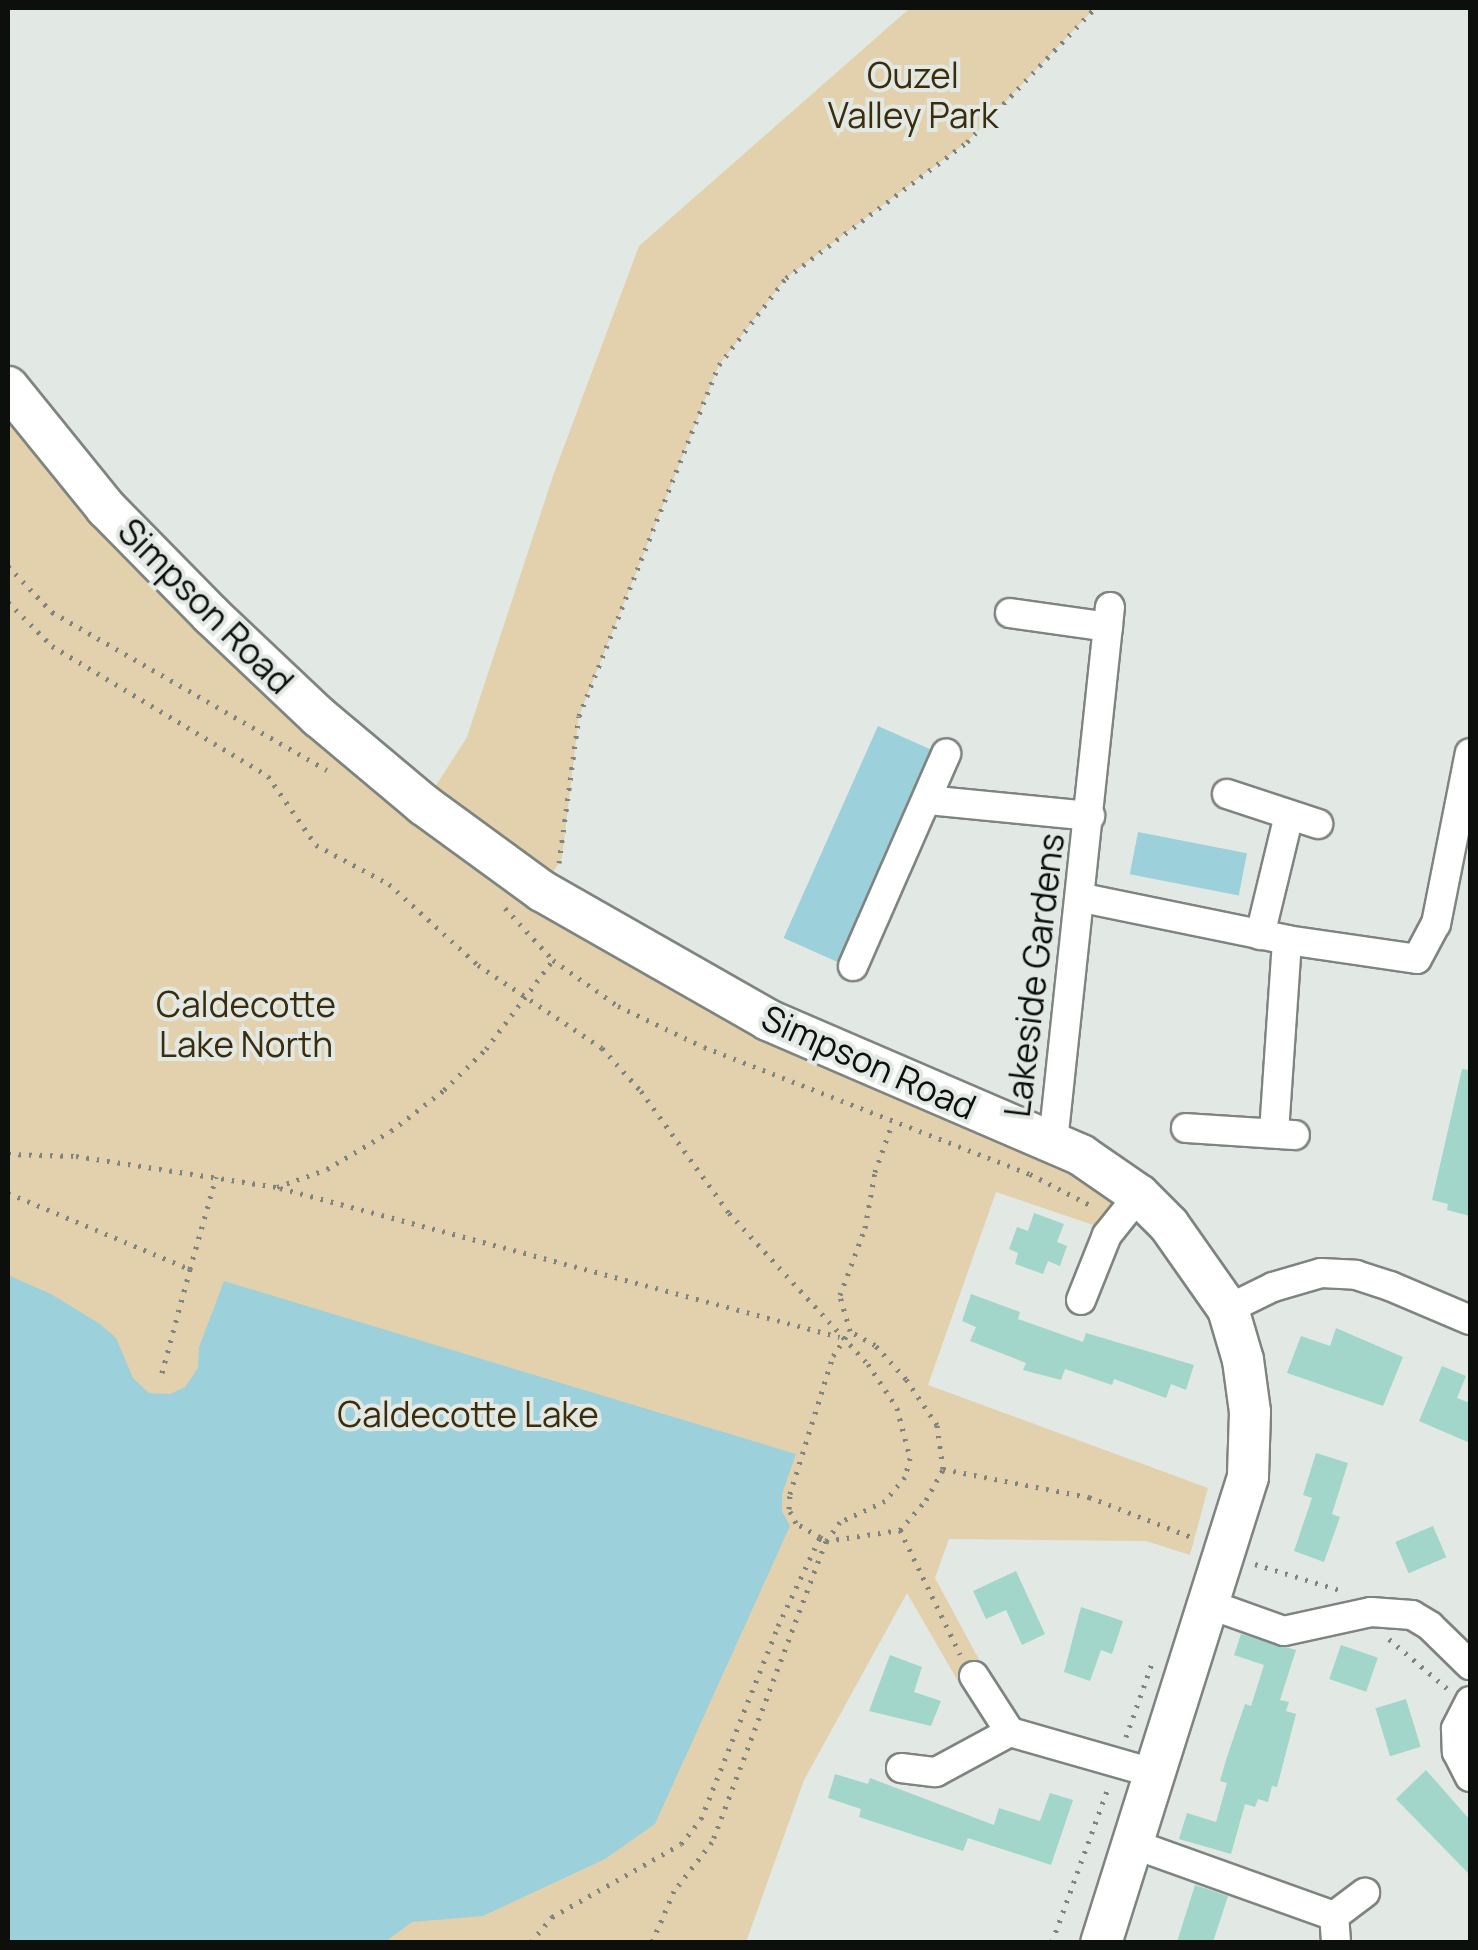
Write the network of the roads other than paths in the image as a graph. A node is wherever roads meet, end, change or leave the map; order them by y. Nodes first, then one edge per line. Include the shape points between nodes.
1 (8, 387) edge
2 (1010, 613) dead end
3 (1470, 753) edge
4 (946, 754) dead end
5 (1227, 794) dead end
6 (927, 800) junction
7 (1289, 815) junction
8 (1090, 816) junction
9 (1318, 824) dead end
10 (1082, 898) junction
11 (1260, 935) junction
12 (1288, 940) junction
13 (853, 966) dead end
14 (1186, 1128) dead end
15 (1053, 1142) junction
16 (1128, 1208) junction
17 (1081, 1300) dead end
18 (1228, 1309) junction
19 (1470, 1320) edge
20 (1211, 1605) junction
21 (1470, 1665) edge
22 (974, 1676) road end
23 (1470, 1701) edge
24 (1010, 1732) junction
25 (901, 1768) dead end
26 (1156, 1774) junction
27 (1470, 1777) edge
28 (1133, 1844) junction
29 (1366, 1893) dead end
30 (1335, 1929) edge
31 (1101, 1942) edge

1 - 15 street, Simpson Road via 106,508 319,716 424,805 542,891 768,1020
2 - 8 street, Lakeside Gardens via 1109,617
3 - 12 street via 1436,924 1417,959
4 - 6 street
5 - 7 street
6 - 8 street, Lakeside Gardens
6 - 13 street
7 - 9 street
7 - 11 street
8 - 10 street, Lakeside Gardens
10 - 11 street
10 - 15 street, Lakeside Gardens
11 - 12 street
12 - 14 street via 1285,1134
15 - 16 street, Simpson Road via 1081,1155
16 - 17 street via 1107,1235
16 - 18 street, Simpson Road via 1168,1224
18 - 19 street via 1321,1272 1356,1275
18 - 20 street, Simpson Road via 1250,1412 1248,1477
20 - 21 street via 1284,1632 1371,1612 1412,1615
20 - 26 street, Simpson Road
22 - 24 street
23 - 27 street via 1456,1728
24 - 25 street via 936,1772
24 - 26 street
26 - 28 street, Simpson Road
28 - 30 street
28 - 31 street, Simpson Road
29 - 30 street

